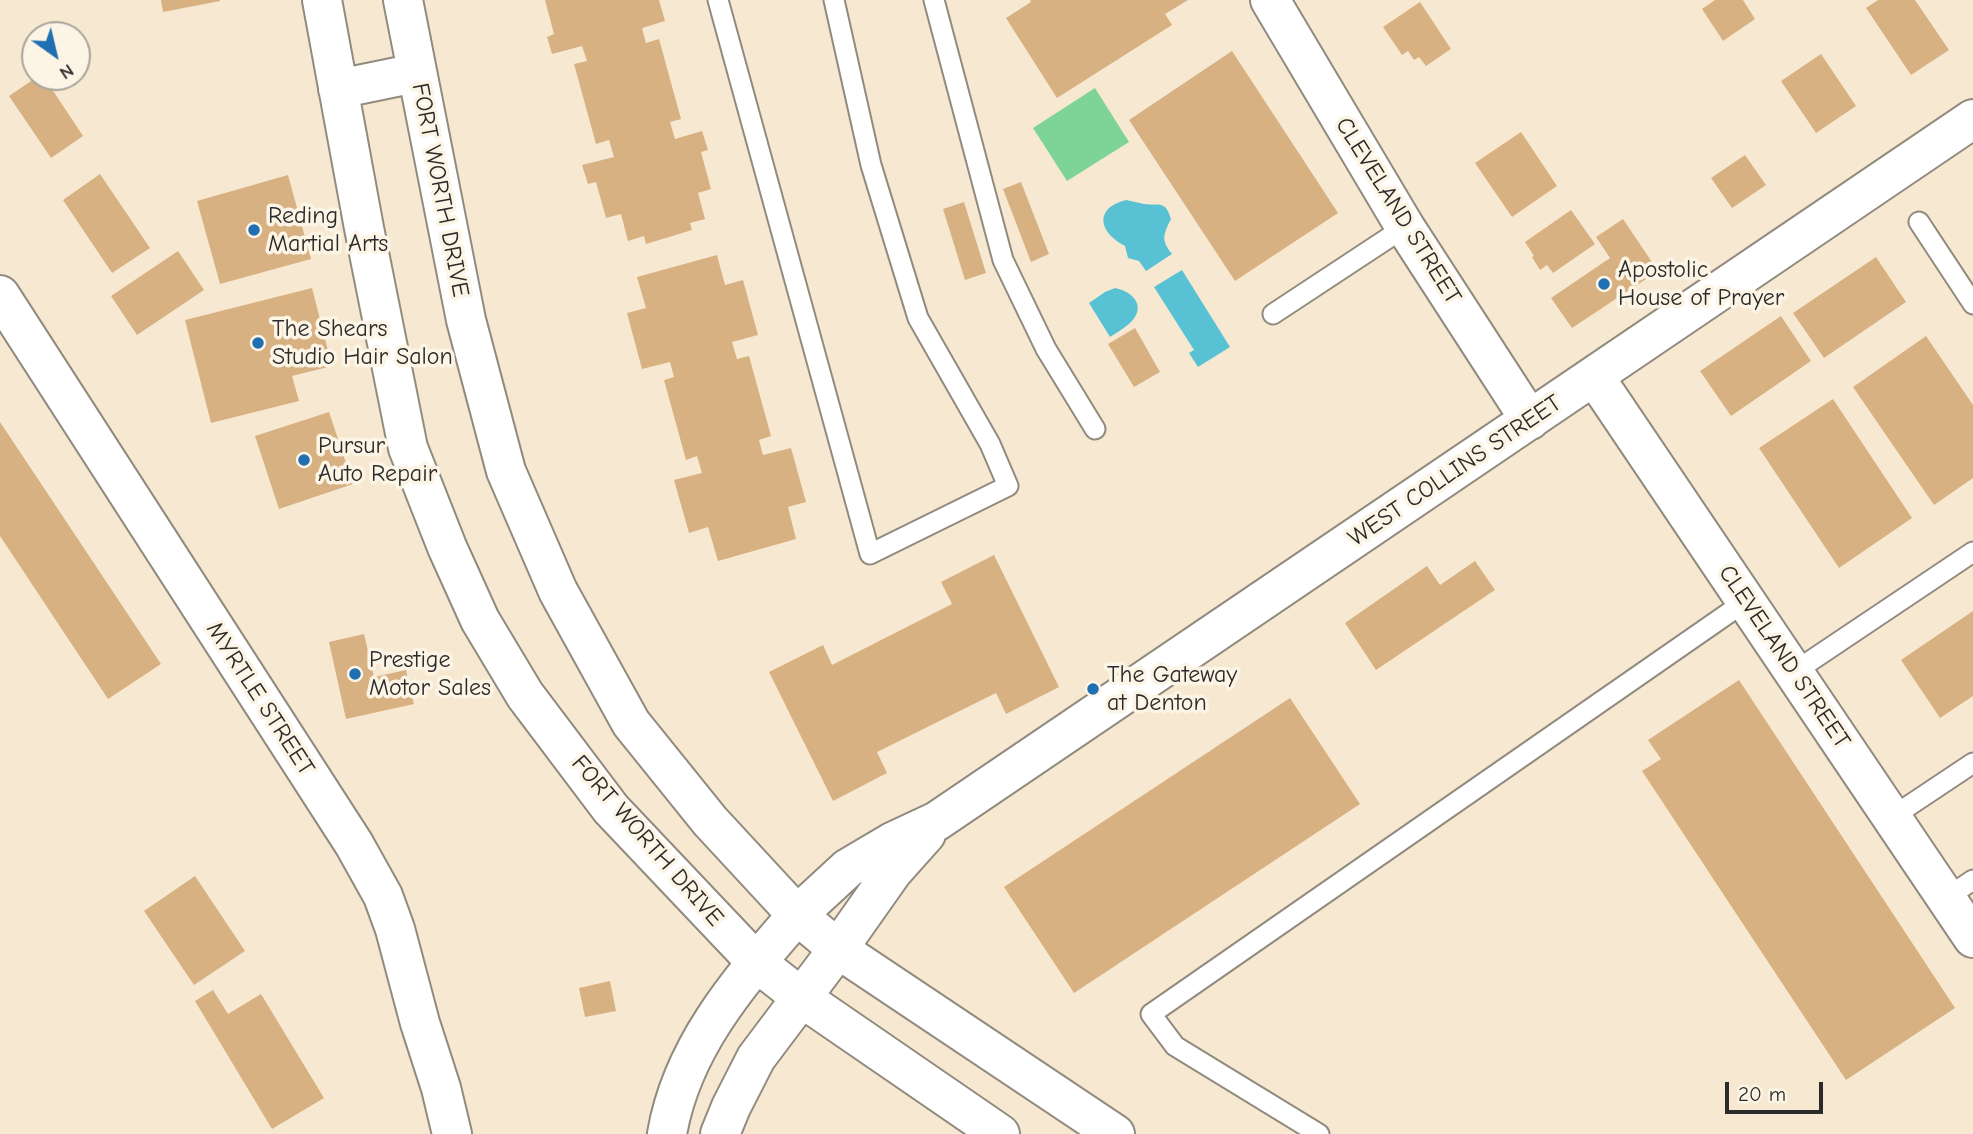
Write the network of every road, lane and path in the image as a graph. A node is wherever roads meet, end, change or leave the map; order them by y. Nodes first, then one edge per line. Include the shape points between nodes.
1 (322, 0) edge
2 (403, 0) edge
3 (718, 0) edge
4 (834, 0) edge
5 (934, 0) edge
6 (1270, 0) edge
7 (416, 73) junction
8 (338, 89) junction
9 (1973, 119) edge
10 (1919, 222) dead end
11 (1405, 227) junction
12 (0, 295) edge
13 (1973, 304) edge
14 (1273, 314) dead end
15 (1594, 376) junction
16 (1530, 420) junction
17 (1095, 429) dead end
18 (1973, 552) edge
19 (1746, 601) junction
20 (1794, 672) junction
21 (1973, 763) edge
22 (1892, 817) junction
23 (937, 821) junction
24 (1960, 889) edge
25 (797, 915) junction
26 (1973, 938) edge
27 (838, 949) junction
28 (756, 962) junction
29 (802, 998) junction
30 (452, 1134) edge
31 (667, 1134) edge
32 (720, 1134) edge
33 (1000, 1134) edge
34 (1115, 1134) edge
35 (1319, 1134) edge

1 - 8 street, FORT WORTH DRIVE
2 - 7 street, FORT WORTH DRIVE
3 - 4 lane via 870,554 1008,486 990,444 918,318 871,165
5 - 17 lane via 1003,260 1046,349
6 - 11 street, CLEVELAND STREET
7 - 8 street
7 - 25 street, FORT WORTH DRIVE via 466,320 506,471 558,591 631,723 710,821
8 - 28 street, FORT WORTH DRIVE via 408,448 480,620 525,695 611,808
9 - 15 street, WEST COLLINS STREET
10 - 13 lane
11 - 14 lane
11 - 16 street, CLEVELAND STREET
12 - 30 street, MYRTLE STREET via 383,895
15 - 16 street, WEST COLLINS STREET
15 - 19 street, CLEVELAND STREET
16 - 23 street, WEST COLLINS STREET
18 - 20 lane
19 - 20 street, CLEVELAND STREET
19 - 35 lane via 1151,1014 1175,1046
20 - 22 street, CLEVELAND STREET
21 - 22 lane
22 - 24 street, CLEVELAND STREET
23 - 25 street, WEST COLLINS STREET via 848,868
23 - 27 street, WEST COLLINS STREET via 893,872
24 - 26 street, CLEVELAND STREET
25 - 27 street, FORT WORTH DRIVE
25 - 28 street
27 - 29 street
27 - 34 street, FORT WORTH DRIVE
28 - 29 street, FORT WORTH DRIVE
28 - 31 street via 715,1016 690,1059 671,1108
29 - 32 street via 757,1058
29 - 33 street, FORT WORTH DRIVE

